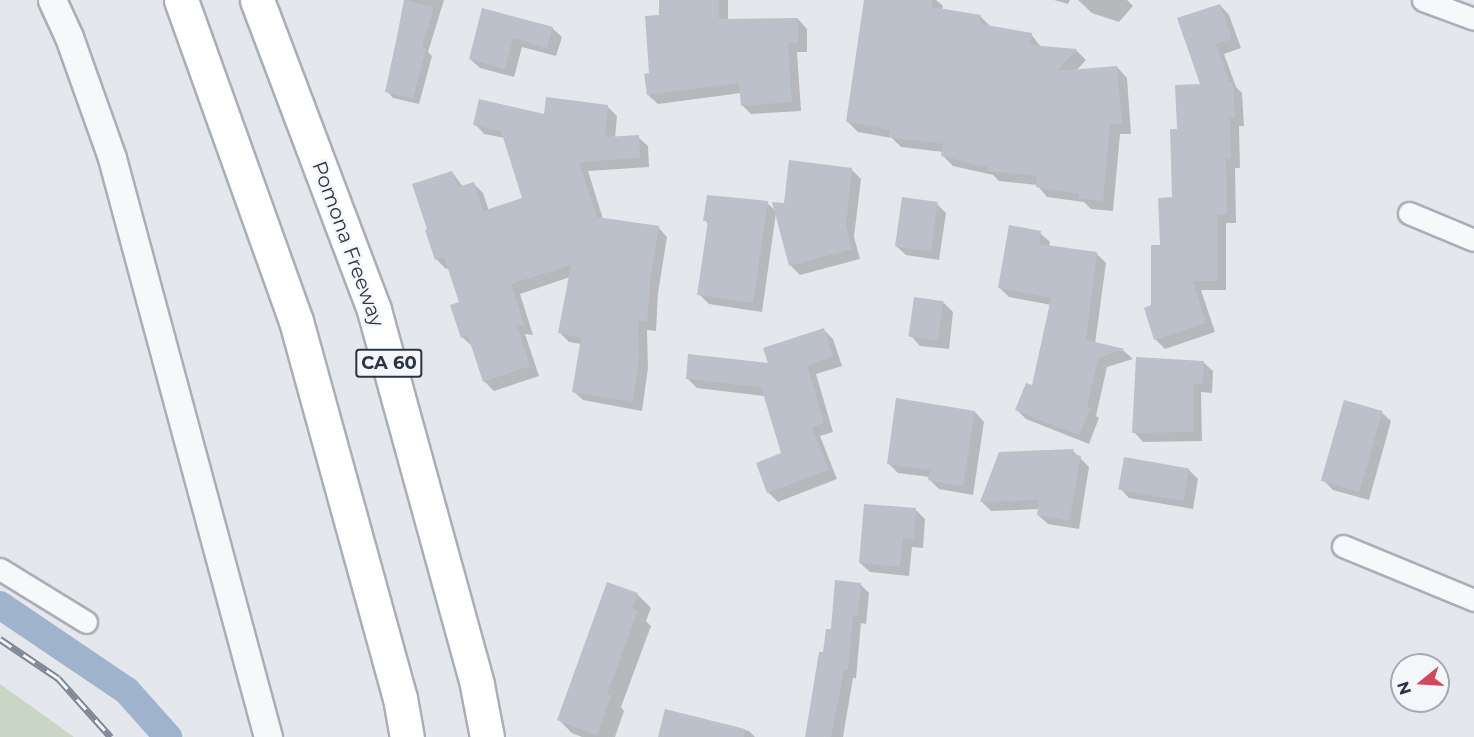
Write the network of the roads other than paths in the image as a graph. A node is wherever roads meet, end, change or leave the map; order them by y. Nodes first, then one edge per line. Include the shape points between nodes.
1 (52, 0) edge
2 (181, 0) edge
3 (256, 0) edge
4 (1423, 0) edge
5 (1474, 19) edge
6 (1409, 213) dead end
7 (1474, 240) edge
8 (1343, 546) dead end
9 (0, 569) edge
10 (1474, 600) edge
11 (86, 622) dead end
12 (267, 737) edge
13 (408, 737) edge
14 (487, 737) edge

1 - 12 street via 112,158
2 - 13 highway via 296,321
3 - 14 highway, Pomona Freeway / CA 60 via 374,310 477,685
4 - 5 street
6 - 7 street
8 - 10 street
9 - 11 street

